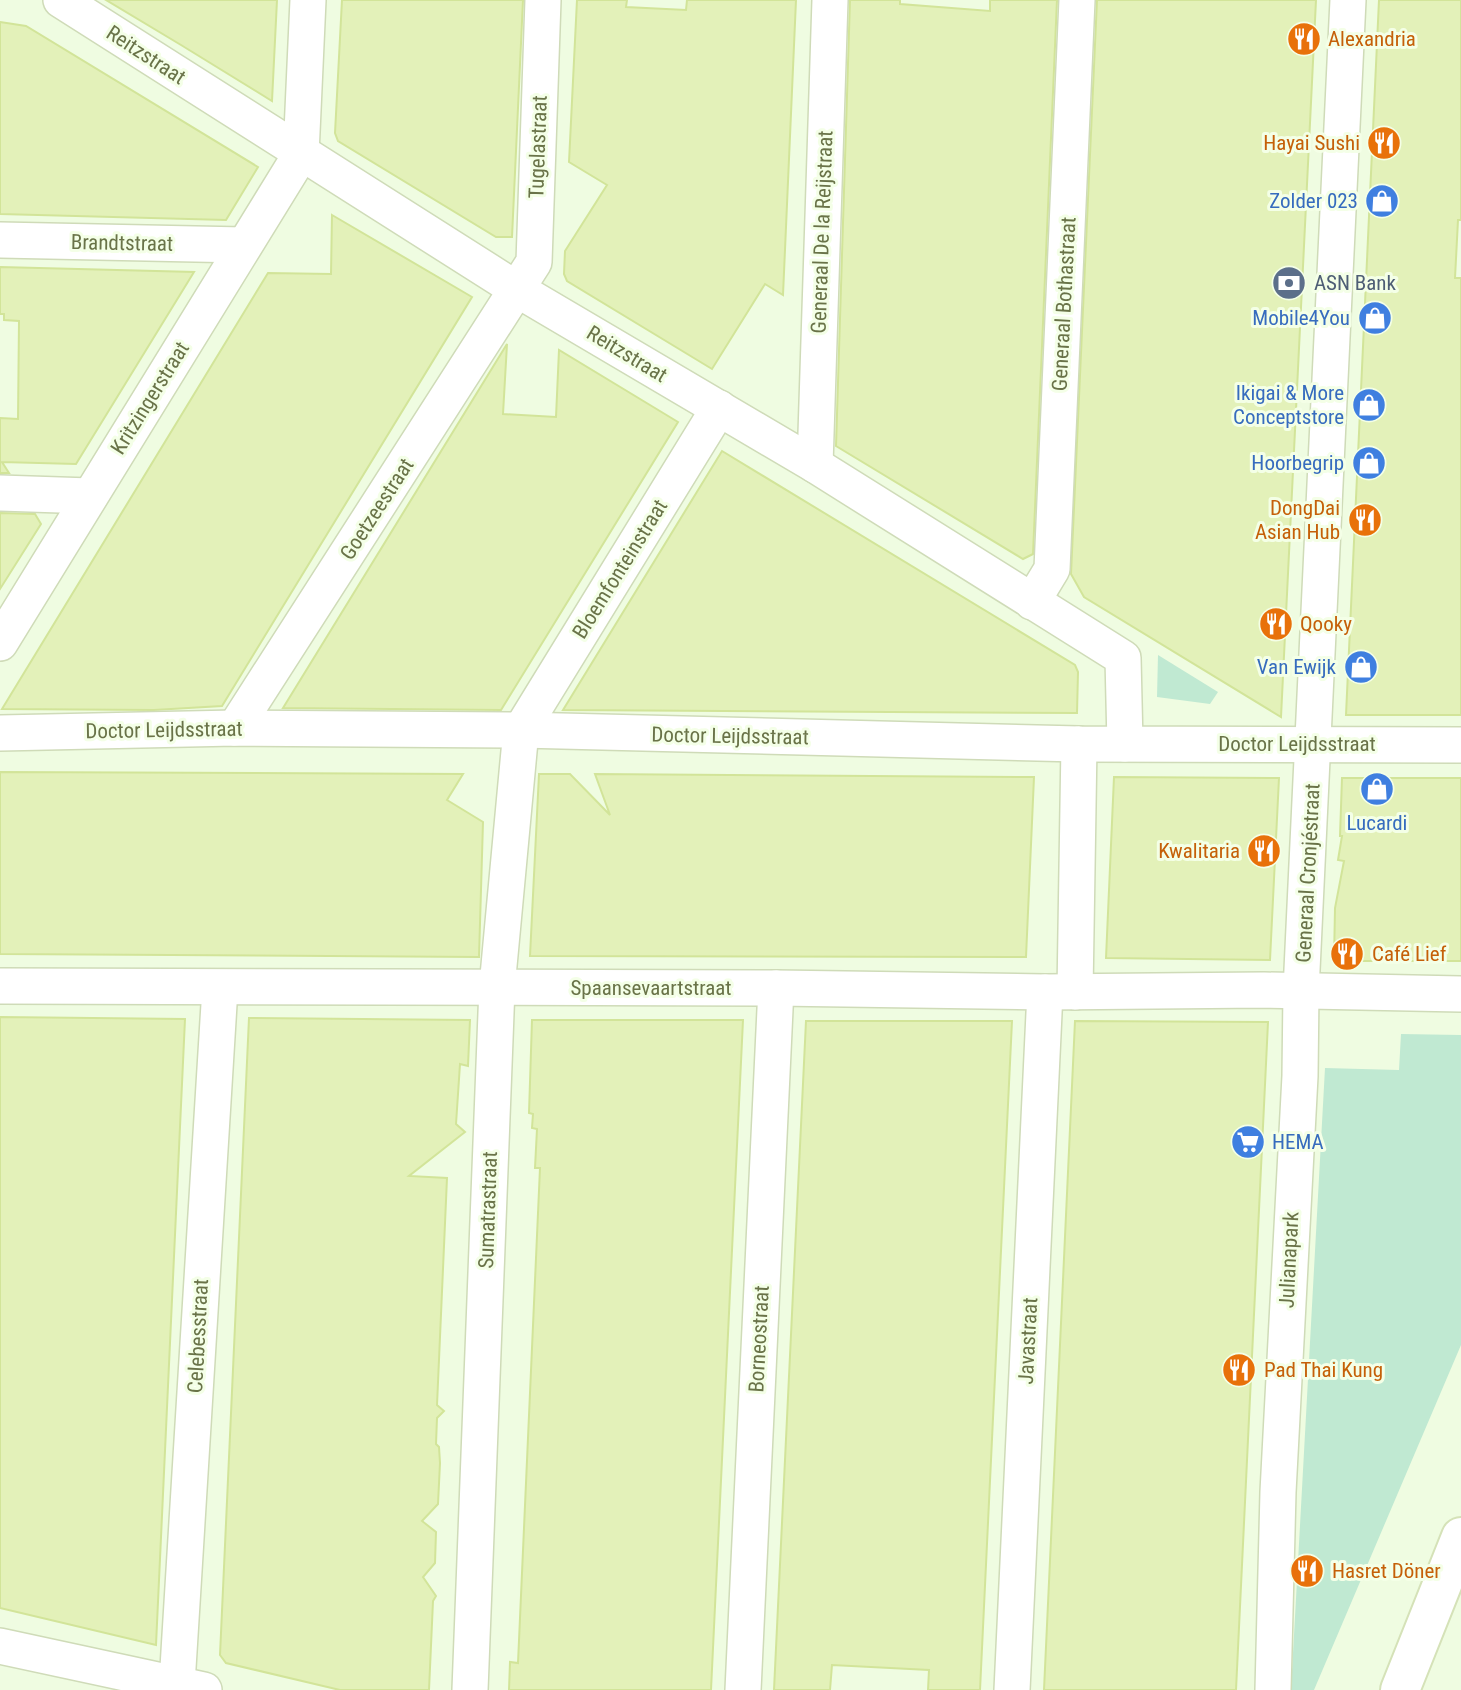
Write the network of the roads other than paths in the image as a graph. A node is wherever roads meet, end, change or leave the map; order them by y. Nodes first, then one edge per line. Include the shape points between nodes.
1 (61, 0) edge
2 (308, 0) edge
3 (543, 0) edge
4 (830, 0) edge
5 (1077, 0) edge
6 (1348, 0) edge
7 (301, 154) junction
8 (0, 240) edge
9 (244, 245) junction
10 (518, 290) junction
11 (719, 408) junction
12 (815, 465) junction
13 (0, 493) edge
14 (90, 496) junction
15 (1032, 602) junction
16 (0, 643) edge
17 (235, 728) junction
18 (521, 730) junction
19 (0, 733) edge
20 (1079, 744) junction
21 (1125, 744) junction
22 (1315, 744) junction
23 (1461, 746) edge
24 (0, 986) edge
25 (219, 988) junction
26 (497, 988) junction
27 (776, 988) junction
28 (1301, 991) junction
29 (1060, 992) junction
30 (1461, 994) edge
31 (1461, 1537) edge
32 (1461, 1587) edge
33 (0, 1646) edge
34 (191, 1687) edge
35 (470, 1690) edge
36 (743, 1690) edge
37 (1012, 1690) edge
38 (1273, 1690) edge
39 (1400, 1690) edge
40 (1423, 1690) edge

1 - 7 street, Reitzstraat
2 - 7 street
3 - 10 street, Tugelastraat via 534,262
4 - 12 street, Generaal De la Reijstraat
5 - 15 street, Generaal Bothastraat via 1052,569
6 - 22 street, Generaal Cronjéstraat
7 - 9 street, Kritzingerstraat
7 - 10 street, Reitzstraat
8 - 9 street, Brandtstraat
9 - 14 street, Kritzingerstraat
10 - 11 street, Reitzstraat
10 - 17 street, Goetzeestraat
11 - 12 street, Reitzstraat
11 - 18 street, Bloemfonteinstraat
12 - 15 street, Reitzstraat
13 - 14 street
14 - 16 street, Kritzingerstraat
15 - 21 street, Reitzstraat via 1123,659
17 - 18 street, Doctor Leijdsstraat
17 - 19 street, Doctor Leijdsstraat
18 - 20 street, Doctor Leijdsstraat
18 - 26 street, Sumatrastraat
20 - 21 street, Doctor Leijdsstraat
20 - 29 street, Javastraat
21 - 22 street, Doctor Leijdsstraat
22 - 23 street, Doctor Leijdsstraat
22 - 28 street, Generaal Cronjéstraat
24 - 25 street, Spaansevaartstraat
25 - 26 street, Spaansevaartstraat
25 - 34 street, Celebesstraat
26 - 27 street, Spaansevaartstraat
26 - 35 street, Sumatrastraat
27 - 29 street, Spaansevaartstraat
27 - 36 street, Borneostraat
28 - 29 street, Spaansevaartstraat
28 - 30 street
28 - 38 street, Julianapark
29 - 37 street, Javastraat
31 - 39 main road
32 - 40 main road
33 - 34 street

